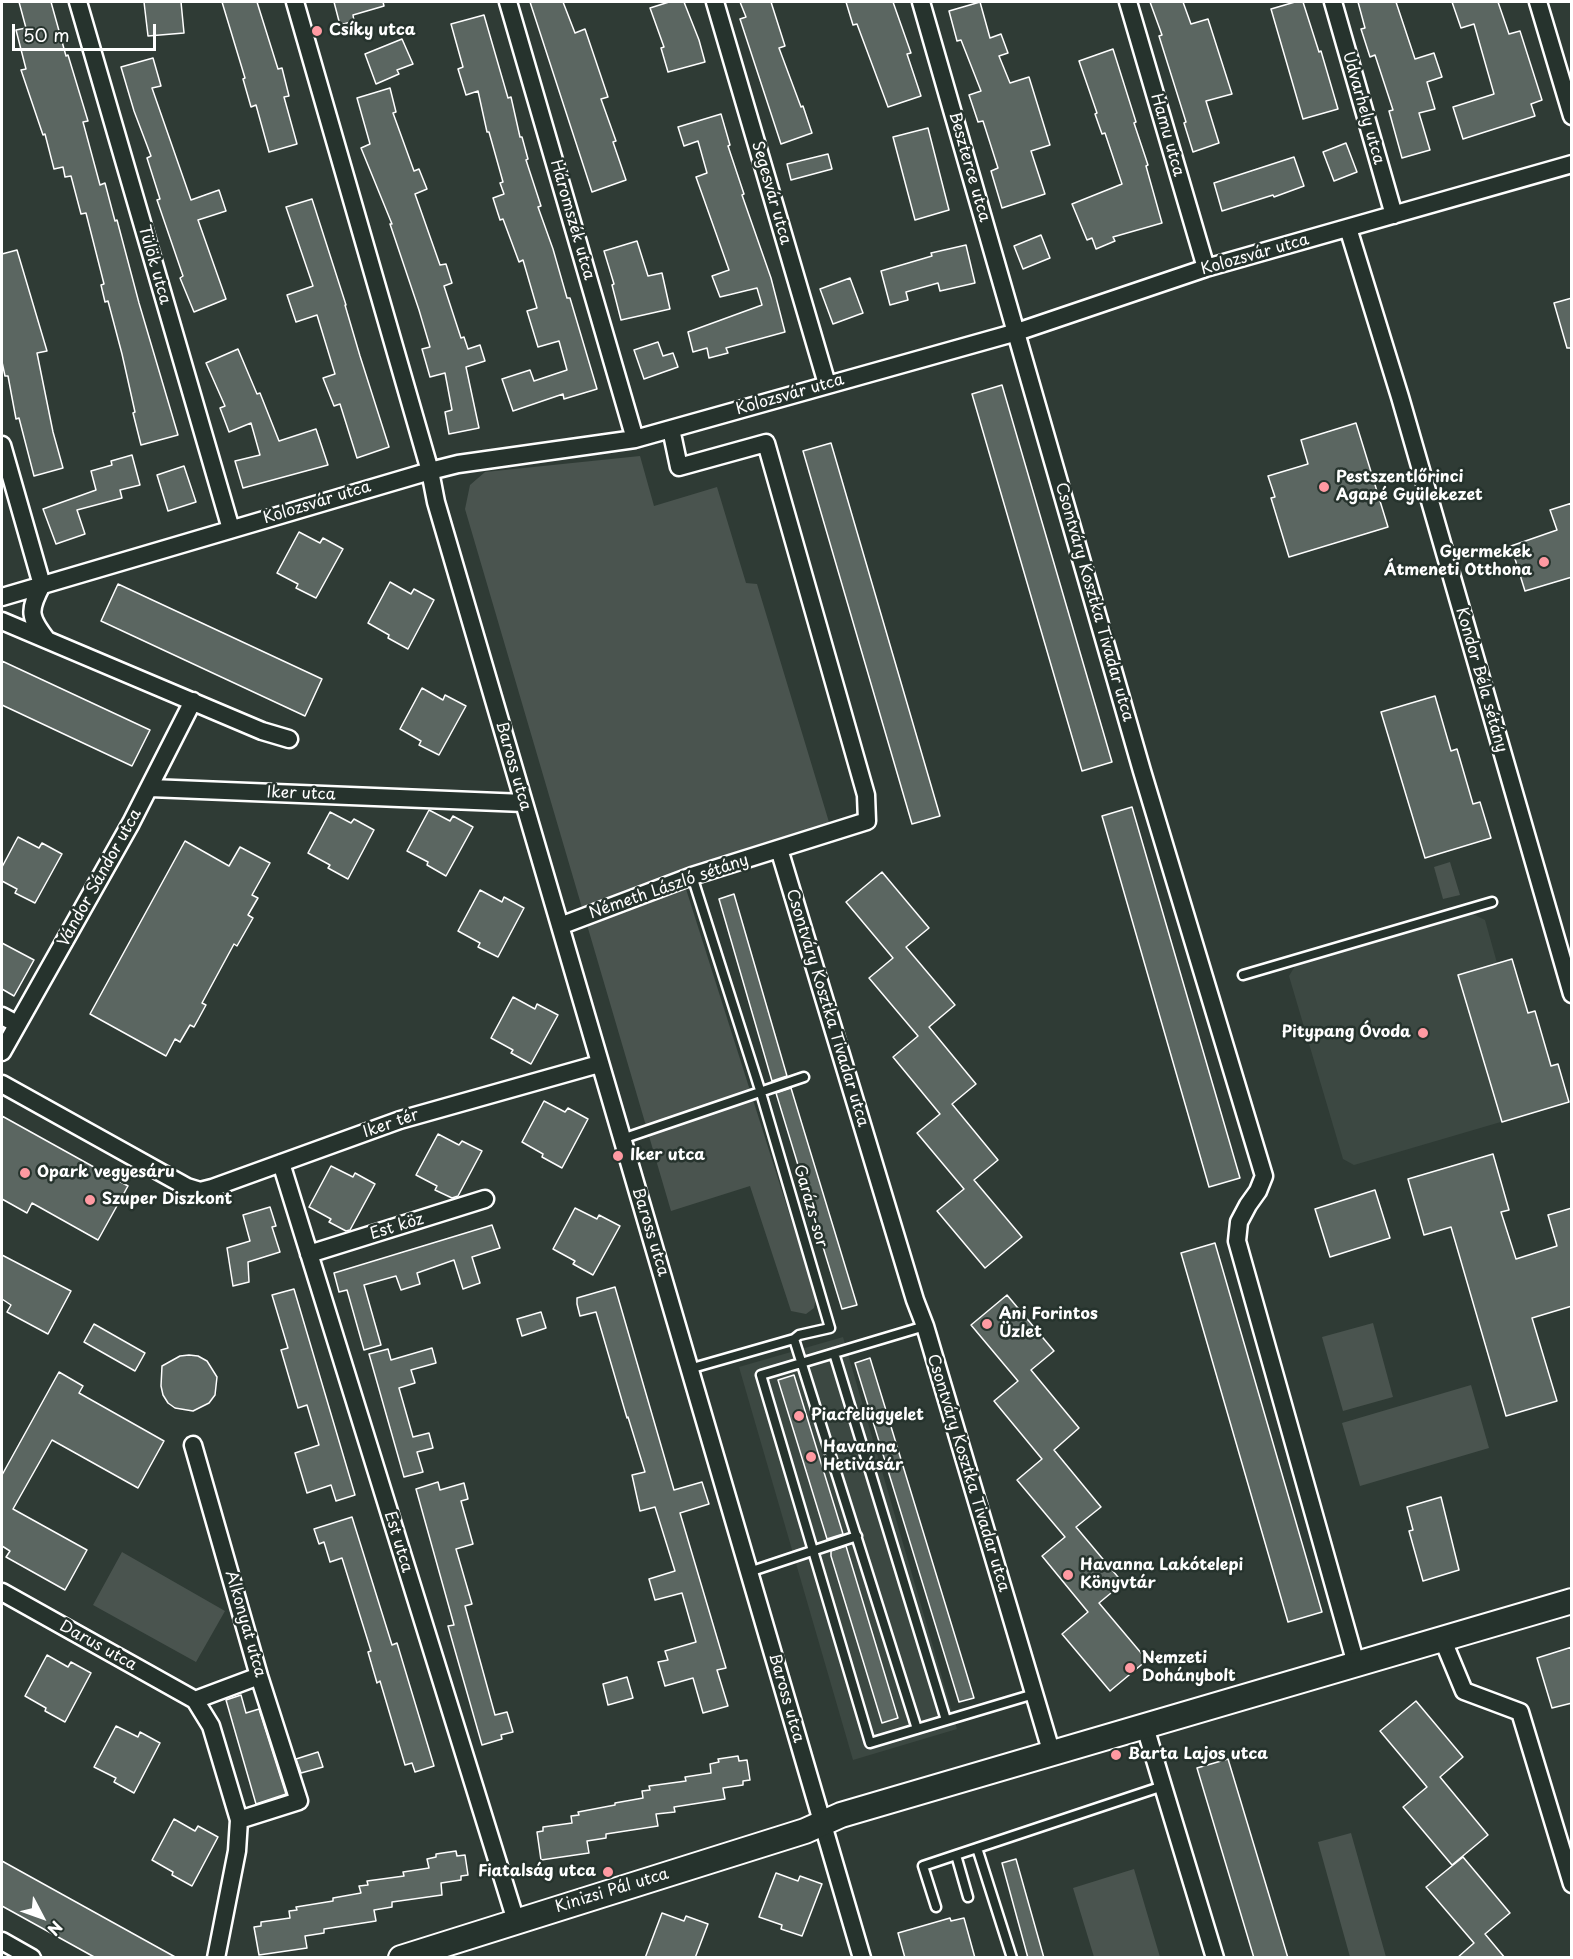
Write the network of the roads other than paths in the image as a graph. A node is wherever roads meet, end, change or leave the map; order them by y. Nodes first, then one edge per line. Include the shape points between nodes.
1 (78, 2) edge
2 (295, 2) edge
3 (508, 2) edge
4 (715, 2) edge
5 (921, 2) edge
6 (1128, 2) edge
7 (1333, 2) edge
8 (1538, 2) edge
9 (1572, 116) edge
10 (1572, 164) edge
11 (1394, 214) junction
12 (1348, 228) junction
13 (1206, 268) junction
14 (1017, 332) junction
15 (827, 384) junction
16 (671, 429) junction
17 (635, 439) junction
18 (2, 445) edge
19 (430, 471) junction
20 (231, 529) junction
21 (42, 585) junction
22 (2, 597) edge
23 (2, 621) edge
24 (48, 641) junction
25 (193, 701) junction
26 (289, 739) dead end
27 (150, 788) junction
28 (524, 803) junction
29 (779, 849) junction
30 (692, 876) junction
31 (1492, 902) dead end
32 (560, 926) junction
33 (1243, 975) dead end
34 (1572, 994) edge
35 (2, 1016) edge
36 (17, 1024) junction
37 (2, 1052) edge
38 (599, 1064) junction
39 (804, 1077) dead end
40 (2, 1084) edge
41 (761, 1093) junction
42 (621, 1139) junction
43 (281, 1163) junction
44 (485, 1199) dead end
45 (309, 1254) junction
46 (924, 1326) junction
47 (794, 1339) junction
48 (834, 1353) junction
49 (802, 1362) junction
50 (690, 1369) junction
51 (193, 1445) dead end
52 (857, 1536) junction
53 (813, 1550) junction
54 (749, 1572) junction
55 (2, 1592) edge
56 (1572, 1600) edge
57 (1443, 1638) junction
58 (1356, 1664) junction
59 (260, 1676) junction
60 (1034, 1694) junction
61 (195, 1700) junction
62 (946, 1720) junction
63 (1145, 1727) junction
64 (917, 1729) junction
65 (1052, 1754) junction
66 (1163, 1786) junction
67 (238, 1820) junction
68 (823, 1823) junction
69 (977, 1848) junction
70 (956, 1855) junction
71 (1572, 1884) edge
72 (968, 1897) dead end
73 (936, 1907) dead end
74 (516, 1921) junction
75 (2, 1941) edge
76 (404, 1957) edge
77 (32, 1958) edge
78 (216, 1958) edge
79 (862, 1958) edge
80 (1012, 1958) edge
81 (1215, 1958) edge

1 - 20 street, Tülök utca
2 - 19 street
3 - 17 street, Háromszék utca
4 - 15 street, Segesvár utca
5 - 14 street, Beszterce utca
6 - 13 street, Hamu utca
7 - 11 street, Udvarhely utca
8 - 9 street
10 - 11 street, Kolozsvár utca
11 - 12 street, Kolozsvár utca
12 - 13 street, Kolozsvár utca
12 - 34 street, Kondor Béla sétány
13 - 14 street, Kolozsvár utca
14 - 15 street, Kolozsvár utca
14 - 58 street, Csontváry Kosztka Tivadar utca via 1142,771 1264,1176 1239,1222 1237,1241
15 - 16 street, Kolozsvár utca
16 - 17 street, Kolozsvár utca
16 - 29 street via 679,467 766,443 866,795 867,821
17 - 19 street, Kolozsvár utca
18 - 21 street
19 - 20 street, Kolozsvár utca
19 - 28 street, Baross utca
20 - 21 street, Kolozsvár utca
21 - 22 street, Kolozsvár utca
21 - 24 street via 31,615
23 - 24 street
24 - 25 street
25 - 26 street
25 - 27 street, Vándor Sándor utca
27 - 28 street, Iker utca
27 - 36 street, Vándor Sándor utca
28 - 32 street, Baross utca
29 - 30 street, Németh László sétány
29 - 46 street, Csontváry Kosztka Tivadar utca
30 - 32 street, Németh László sétány
30 - 41 lane, Garázs-sor
31 - 33 lane
32 - 38 street, Baross utca
35 - 36 street
36 - 37 street, Vándor Sándor utca
38 - 42 street, Baross utca
38 - 43 street, Iker tér via 400,1120
39 - 41 lane
40 - 43 street, Iker tér via 200,1191
41 - 42 lane
41 - 47 lane, Garázs-sor via 830,1328
42 - 50 street, Baross utca
43 - 45 street, Est utca
44 - 45 street, Est köz
45 - 74 street, Est utca
46 - 48 lane
46 - 60 street, Csontváry Kosztka Tivadar utca
47 - 49 lane
47 - 50 lane
48 - 49 lane
48 - 62 lane
49 - 52 lane
49 - 53 lane via 760,1375
50 - 54 street, Baross utca
51 - 59 street, Alkonyat utca
52 - 53 lane
52 - 64 lane
53 - 54 lane
53 - 64 lane via 870,1743
54 - 68 street, Baross utca
55 - 61 street, Darus utca
56 - 57 street
57 - 58 street
57 - 71 street via 1464,1691 1520,1712
58 - 63 street
59 - 61 street
59 - 67 street, Alkonyat utca via 299,1802
60 - 62 lane
60 - 65 street, Csontváry Kosztka Tivadar utca
61 - 67 street, Darus utca via 211,1726
62 - 64 lane
63 - 65 street
63 - 66 street
65 - 68 street
66 - 69 lane
66 - 81 street
67 - 78 street, Darus utca via 237,1851
68 - 74 street, Kinizsi Pál utca
68 - 79 street, Baross utca
69 - 70 lane
69 - 80 lane
70 - 72 lane
70 - 73 lane via 923,1866
74 - 76 street, Kinizsi Pál utca
75 - 77 street

